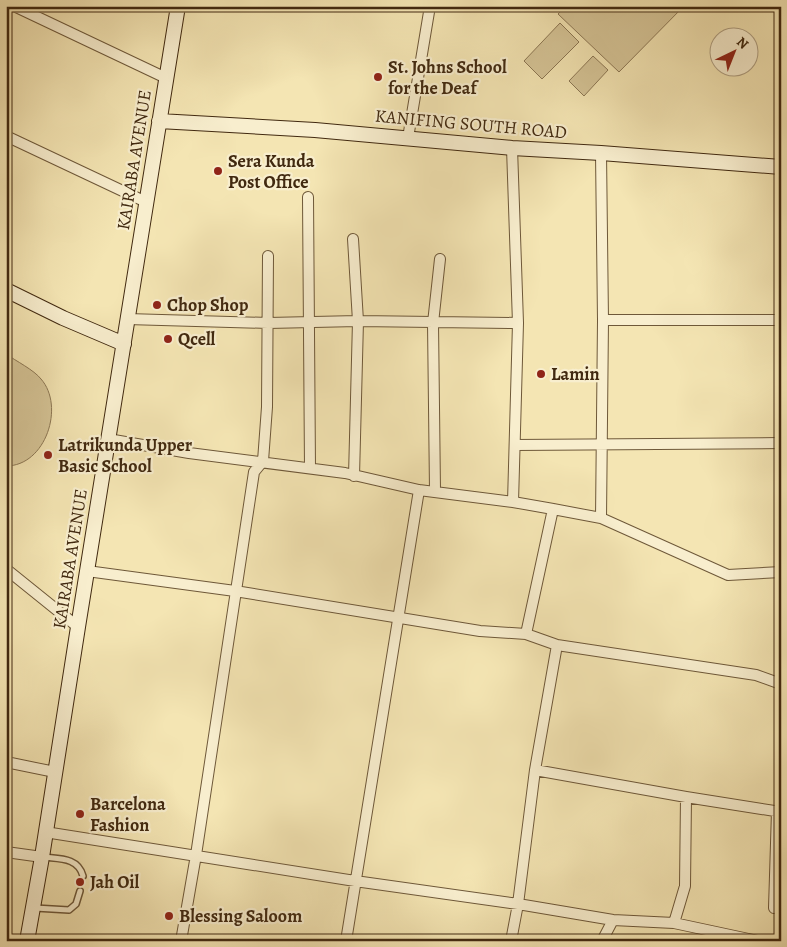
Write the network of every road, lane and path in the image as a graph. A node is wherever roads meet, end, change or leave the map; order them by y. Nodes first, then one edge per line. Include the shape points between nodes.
1 (14, 6) edge
2 (178, 6) edge
3 (430, 6) edge
4 (166, 78) junction
5 (159, 121) junction
6 (6, 136) edge
7 (408, 138) junction
8 (512, 148) junction
9 (601, 153) junction
10 (781, 167) edge
11 (308, 197) dead end
12 (146, 202) junction
13 (353, 239) dead end
14 (268, 256) dead end
15 (440, 259) dead end
16 (6, 290) edge
17 (128, 320) junction
18 (604, 320) junction
19 (781, 320) edge
20 (309, 321) junction
21 (358, 321) junction
22 (268, 323) junction
23 (433, 323) junction
24 (518, 323) junction
25 (124, 344) junction
26 (108, 440) junction
27 (781, 444) edge
28 (515, 445) junction
29 (602, 445) junction
30 (263, 462) junction
31 (310, 468) junction
32 (354, 476) junction
33 (419, 490) junction
34 (435, 491) junction
35 (513, 502) junction
36 (553, 509) junction
37 (601, 518) junction
38 (6, 569) edge
39 (87, 571) junction
40 (781, 572) edge
41 (236, 591) junction
42 (398, 619) junction
43 (78, 627) junction
44 (526, 634) junction
45 (557, 645) junction
46 (781, 684) edge
47 (6, 762) edge
48 (535, 770) junction
49 (55, 772) junction
50 (686, 797) junction
51 (779, 812) edge
52 (45, 832) junction
53 (6, 852) edge
54 (196, 855) junction
55 (42, 857) junction
56 (83, 876) dead end
57 (355, 881) junction
58 (80, 891) dead end
59 (518, 904) junction
60 (32, 908) junction
61 (774, 908) dead end
62 (613, 920) junction
63 (674, 923) junction
64 (27, 941) edge
65 (181, 941) edge
66 (346, 941) edge
67 (511, 941) edge
68 (602, 941) edge
69 (758, 941) edge

1 - 4 street
2 - 4 street, KAIRABA AVENUE
3 - 7 street
4 - 5 street, KAIRABA AVENUE
5 - 7 street, KANIFING SOUTH ROAD
5 - 12 street, KAIRABA AVENUE
6 - 12 street
7 - 8 street, KANIFING SOUTH ROAD
8 - 9 street, KANIFING SOUTH ROAD
8 - 24 street
9 - 10 street, KANIFING SOUTH ROAD
9 - 18 street
11 - 20 street
12 - 17 street, KAIRABA AVENUE
13 - 21 street
14 - 22 street
15 - 23 street
16 - 25 street
17 - 22 street
17 - 25 street, KAIRABA AVENUE
18 - 19 street
18 - 29 street
20 - 21 street
20 - 22 street
20 - 31 street
21 - 23 street
21 - 32 street
22 - 30 street
23 - 24 street
23 - 34 street
24 - 28 street
25 - 26 street, KAIRABA AVENUE
26 - 30 street
26 - 39 street, KAIRABA AVENUE
27 - 29 street
28 - 29 street
28 - 35 street
29 - 37 street
30 - 31 street
30 - 41 street via 254,472
31 - 32 street
32 - 33 street
33 - 34 street
33 - 42 street
34 - 35 street
35 - 36 street
36 - 37 street
36 - 44 street
37 - 40 street via 728,575
38 - 43 street
39 - 41 street
39 - 43 street, KAIRABA AVENUE
41 - 42 street
41 - 54 street
42 - 44 street
42 - 57 street
43 - 49 street, KAIRABA AVENUE
44 - 45 street
45 - 46 street via 756,675
45 - 48 street
47 - 49 street
48 - 50 street
48 - 59 street
49 - 52 street, KAIRABA AVENUE
50 - 51 street
50 - 63 street via 685,886
51 - 61 street
52 - 54 street
52 - 55 street, KAIRABA AVENUE
53 - 55 street
54 - 57 street
54 - 65 street
55 - 56 lane via 70,860 78,864
55 - 60 street, KAIRABA AVENUE
57 - 59 street
57 - 66 street
58 - 60 lane via 76,904 69,910
59 - 62 street
59 - 67 street
60 - 64 street, KAIRABA AVENUE
62 - 63 street
62 - 68 street
63 - 69 street

